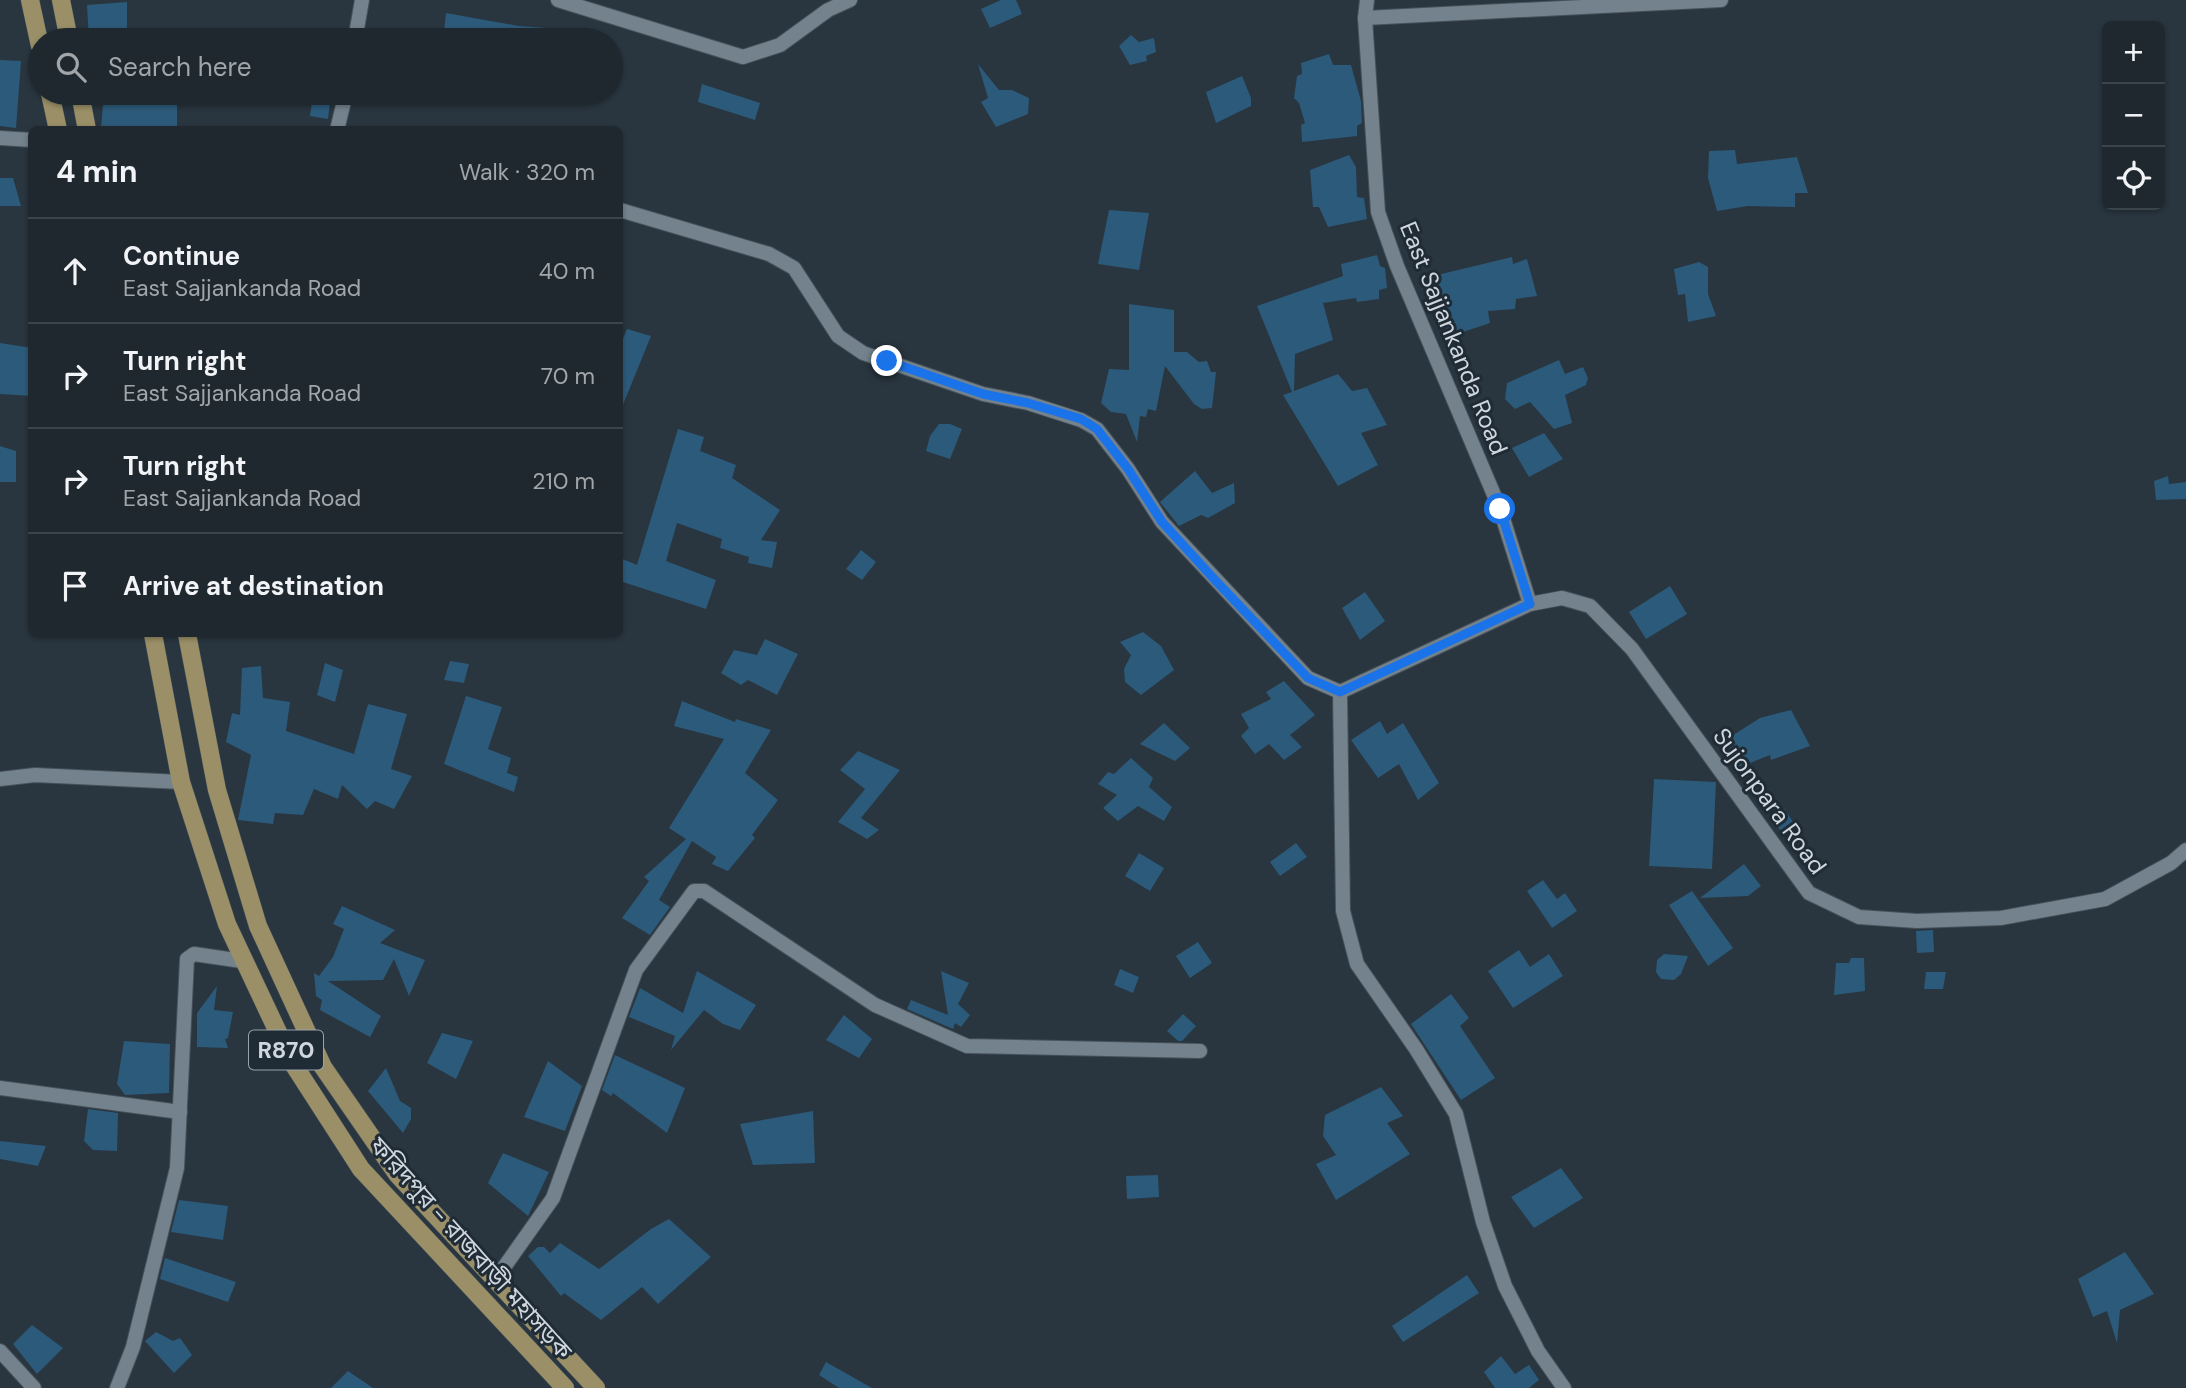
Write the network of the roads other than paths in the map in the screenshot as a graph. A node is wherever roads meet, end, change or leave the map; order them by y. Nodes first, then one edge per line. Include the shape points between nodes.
1 (30, 0) edge
2 (61, 0) edge
3 (362, 0) edge
4 (558, 0) edge
5 (850, 0) edge
6 (1367, 0) edge
7 (1721, 0) edge
8 (1365, 18) junction
9 (36, 28) edge
10 (67, 28) edge
11 (357, 28) edge
12 (53, 105) edge
13 (82, 105) edge
14 (343, 105) edge
15 (57, 126) edge
16 (86, 126) edge
17 (338, 126) edge
18 (0, 138) edge
19 (28, 140) edge
20 (623, 211) edge
21 (1530, 604) junction
22 (154, 637) edge
23 (188, 637) edge
24 (1340, 692) junction
25 (0, 779) edge
26 (181, 782) junction
27 (2186, 850) edge
28 (242, 961) junction
29 (1200, 1051) dead end
30 (0, 1088) edge
31 (180, 1112) junction
32 (495, 1280) junction
33 (0, 1351) edge
34 (34, 1388) edge
35 (117, 1388) edge
36 (565, 1388) edge
37 (596, 1388) edge
38 (1564, 1388) edge

1 - 9 main road
2 - 10 main road
3 - 11 street
4 - 5 street via 743,57 780,45
6 - 8 street, East Sajjankanda Road
7 - 8 street
8 - 21 street, East Sajjankanda Road via 1378,212 1500,509
12 - 15 main road
13 - 16 main road
14 - 17 street
18 - 19 street
20 - 24 street via 769,254 794,268 838,336 863,353 983,394 1081,419 1097,429 1162,522 1215,580 1308,678
21 - 24 street
21 - 27 street, Sujonpara Road via 1562,598 1590,606 1632,649 1808,893 1859,917 1917,921 2001,918 2105,899
22 - 26 main road, ফরিদপুর - রাজবাড়ী মহাসড়ক / R870
23 - 32 main road, ফরিদপুর - রাজবাড়ী মহাসড়ক / R870 via 217,790 258,926 323,1067 397,1174
24 - 38 street via 1347,936 1357,964 1456,1114 1483,1222 1505,1286 1538,1351
25 - 26 street via 35,775
26 - 28 main road, ফরিদপুর - রাজবাড়ী মহাসড়ক / R870
28 - 31 street via 194,954 187,959
28 - 36 main road, ফরিদপুর - রাজবাড়ী মহাসড়ক / R870 via 292,1062 360,1169
29 - 32 street via 967,1046 875,1005 704,891 694,891 636,970 553,1198
30 - 31 street
31 - 35 street via 177,1168 133,1347
32 - 37 main road, ফরিদপুর - রাজবাড়ী মহাসড়ক / R870
33 - 34 street

